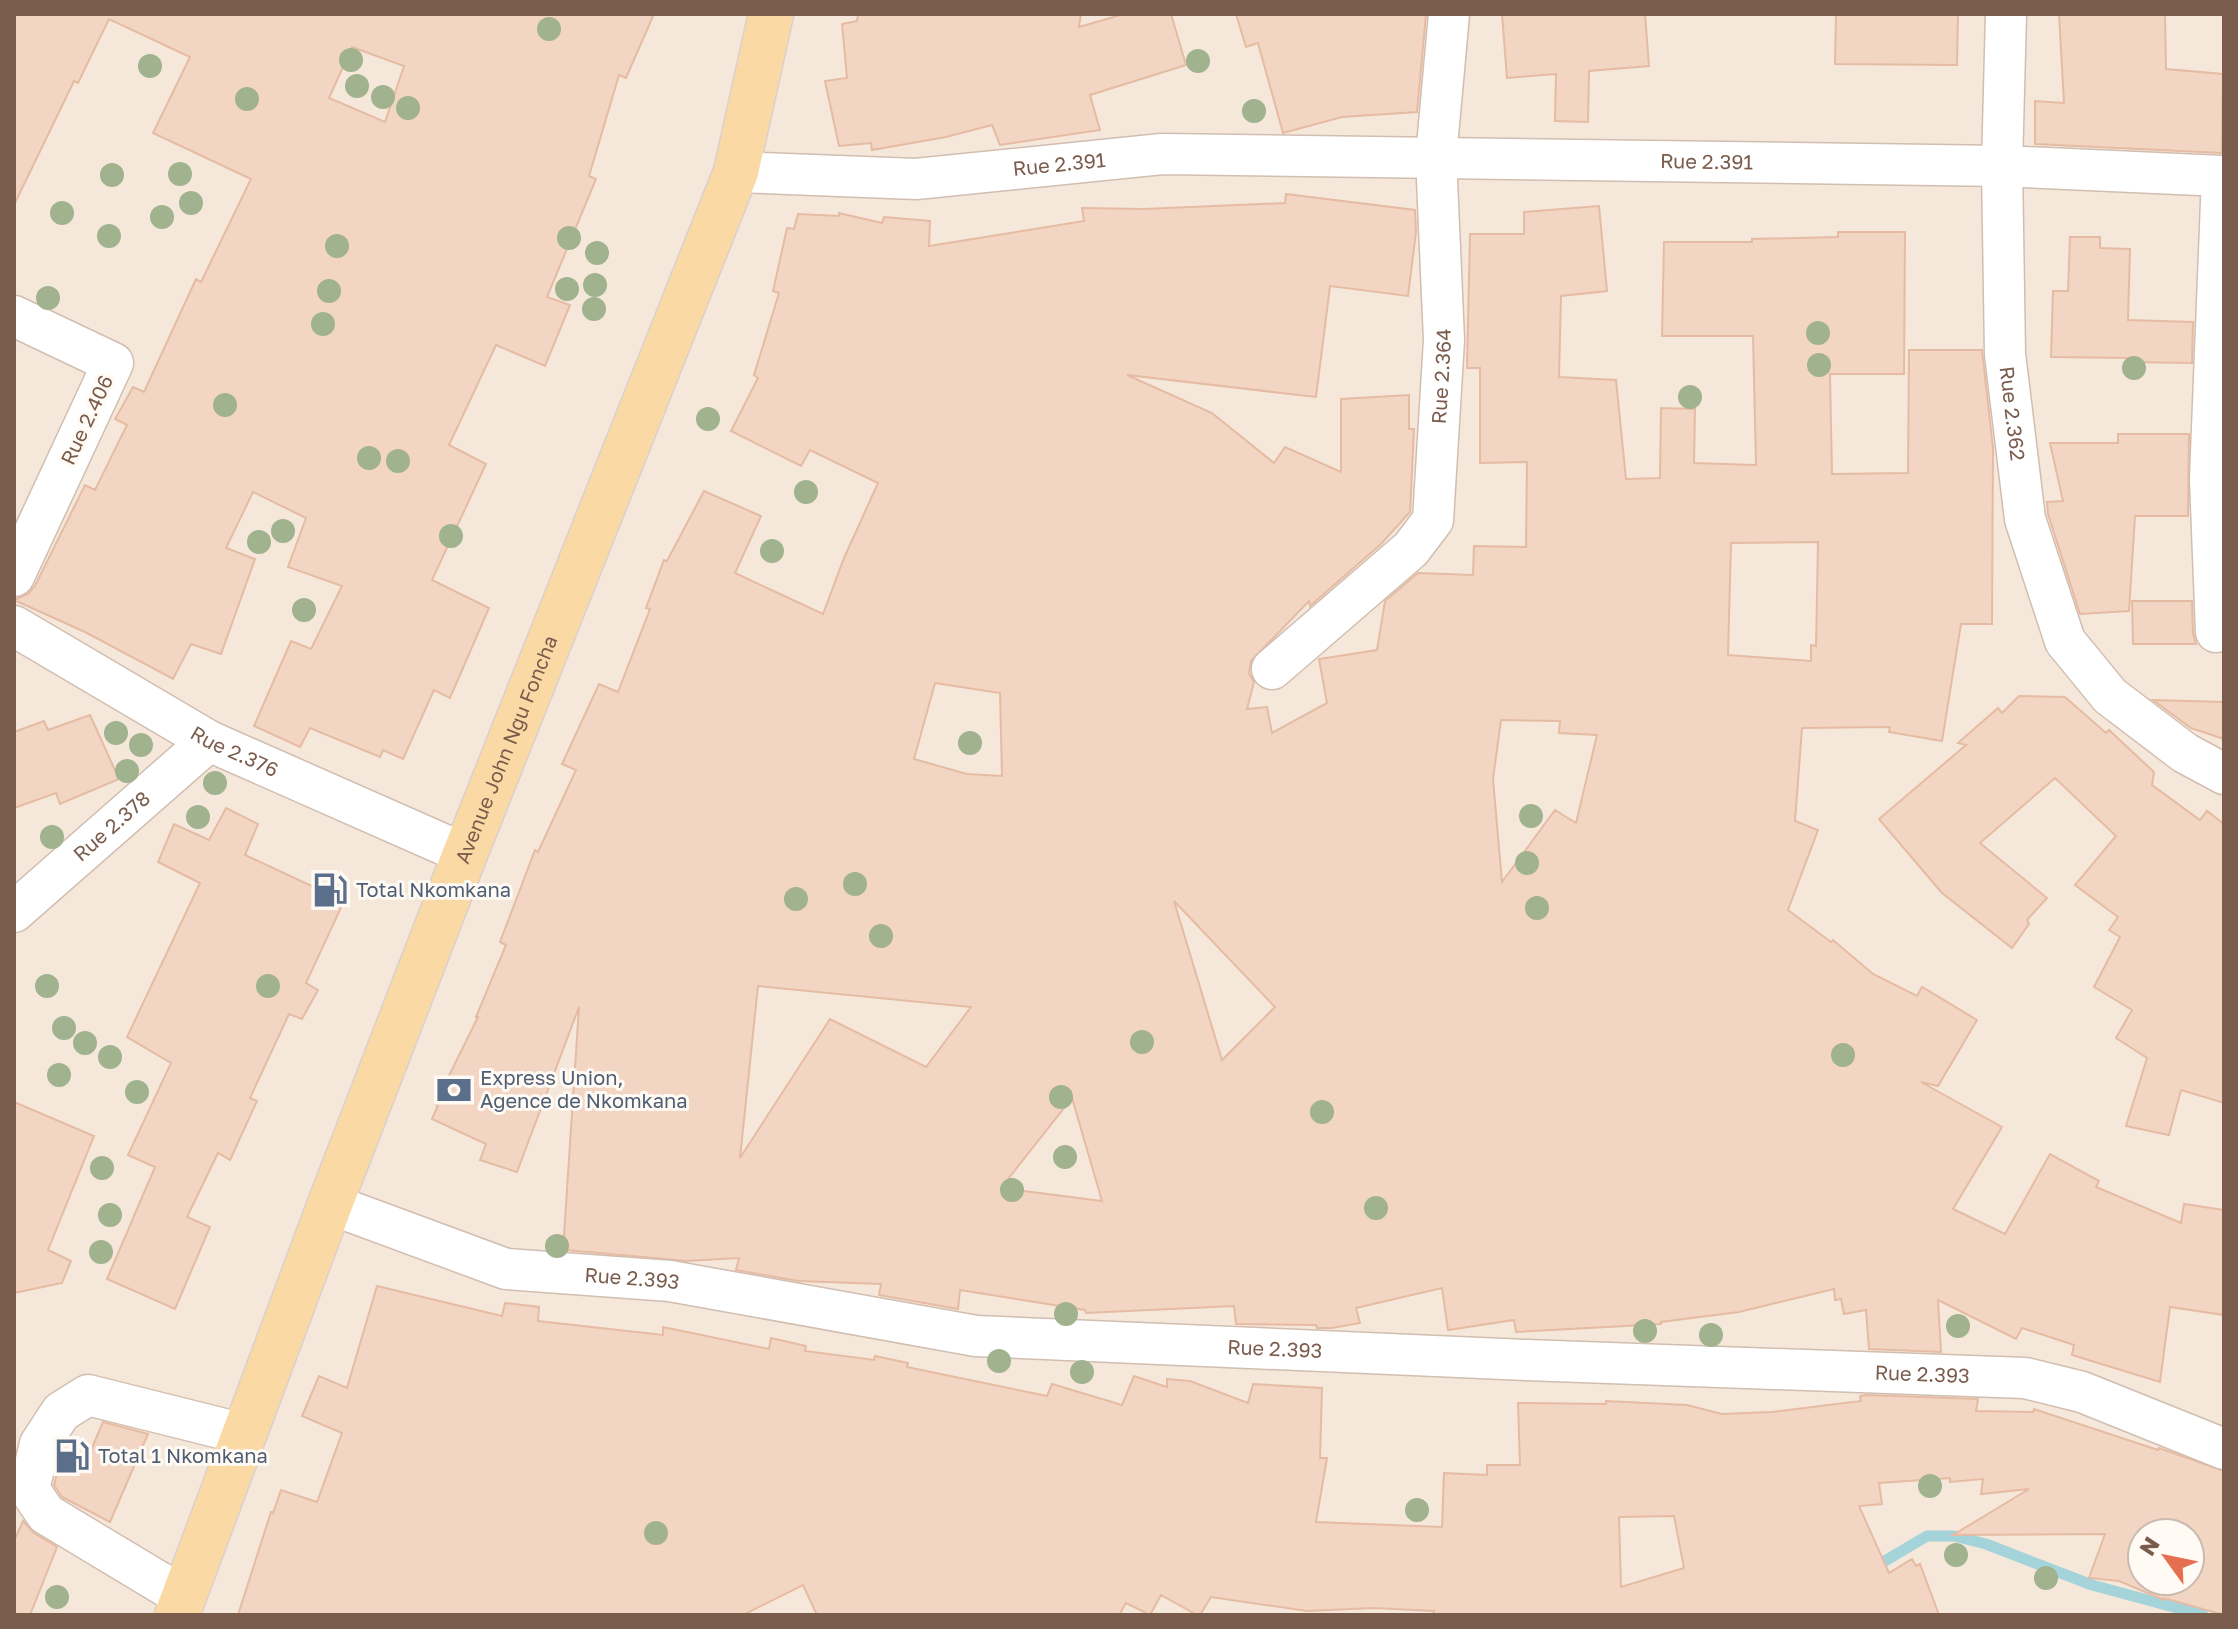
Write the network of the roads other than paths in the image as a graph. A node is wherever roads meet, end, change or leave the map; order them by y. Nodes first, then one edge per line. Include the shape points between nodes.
1 (771, 14) edge
2 (1449, 14) edge
3 (2006, 14) edge
4 (1436, 157) junction
5 (2002, 166) junction
6 (736, 172) junction
7 (2223, 176) edge
8 (14, 316) edge
9 (14, 576) edge
10 (14, 626) edge
11 (2216, 632) dead end
12 (1272, 669) dead end
13 (209, 741) junction
14 (2224, 774) edge
15 (465, 854) junction
16 (14, 912) edge
17 (330, 1204) junction
18 (244, 1434) junction
19 (2224, 1449) edge
20 (181, 1606) edge

1 - 6 main road, Avenue John Ngu Foncha
2 - 4 street, Rue 2.364
3 - 5 street, Rue 2.362
4 - 5 street, Rue 2.391
4 - 6 street, Rue 2.391 via 1162,154 916,179
4 - 12 street, Rue 2.364 via 1444,340 1433,520 1411,549
5 - 7 street, Rue 2.391
5 - 14 street, Rue 2.362 via 2005,354 2025,519 2065,641 2110,696 2185,753
6 - 15 main road, Avenue John Ngu Foncha
7 - 11 street, Rue 2.391 via 2210,479
8 - 9 street, Rue 2.406 via 113,363
10 - 13 street, Rue 2.376
13 - 15 street, Rue 2.376
13 - 16 street, Rue 2.378
15 - 17 main road, Avenue John Ngu Foncha
17 - 18 main road, Avenue John Ngu Foncha
17 - 19 street, Rue 2.393 via 506,1269 670,1281 976,1336 2025,1378 2082,1392
18 - 20 main road, Avenue John Ngu Foncha
18 - 20 street via 88,1395 61,1412 40,1444 29,1489 46,1514

